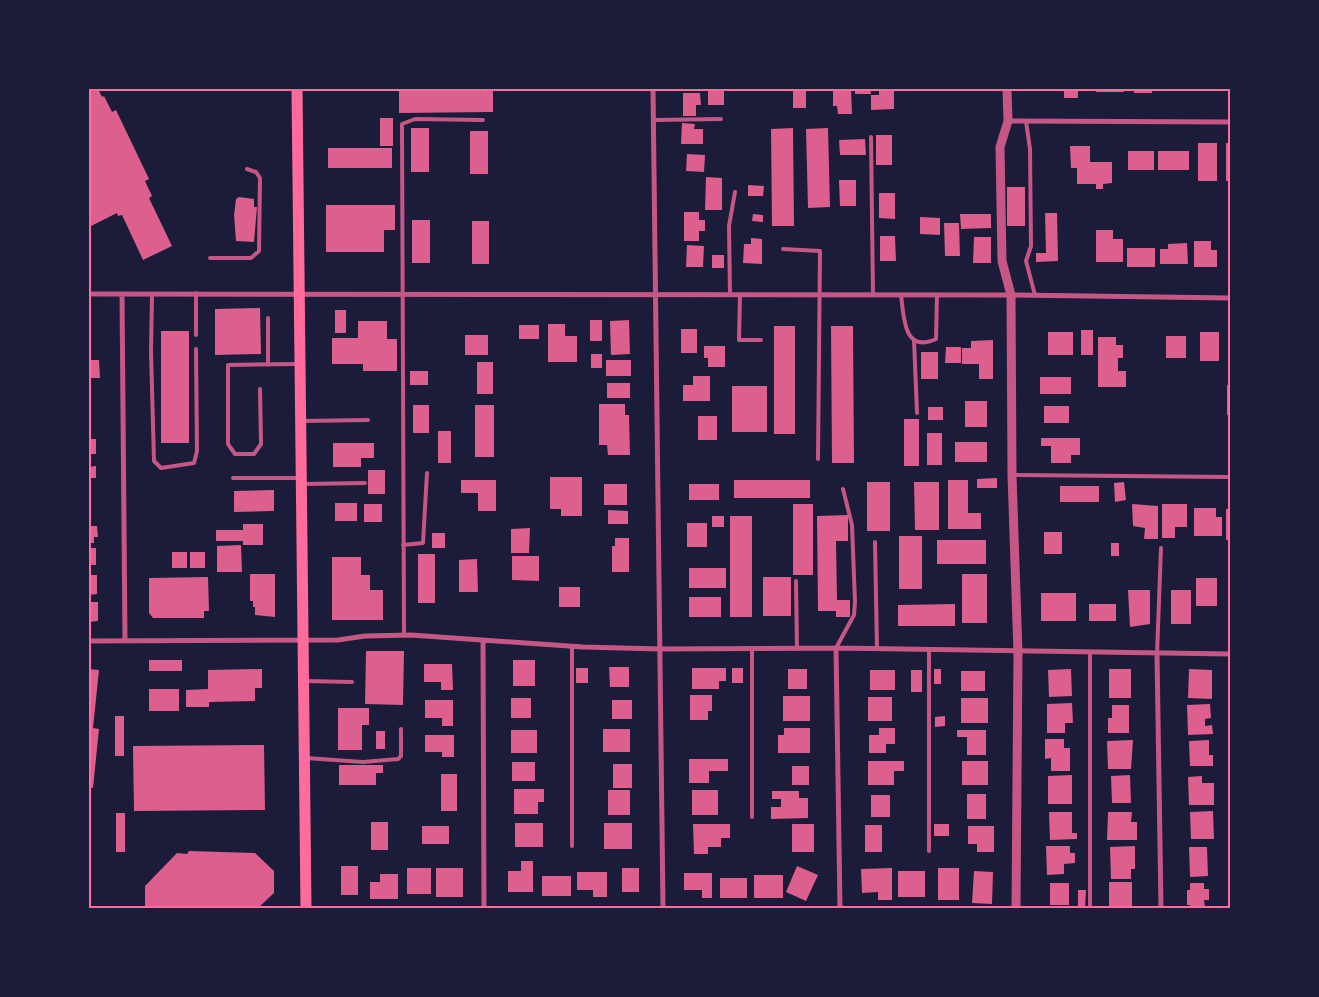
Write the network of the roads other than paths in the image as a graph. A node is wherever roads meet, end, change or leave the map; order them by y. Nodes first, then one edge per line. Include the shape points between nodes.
1 (297, 89) edge
2 (653, 89) edge
3 (1008, 89) edge
4 (721, 119) dead end
5 (483, 120) dead end
6 (654, 120) junction
7 (1008, 121) junction
8 (1026, 121) junction
9 (1230, 122) edge
10 (871, 137) dead end
11 (247, 169) dead end
12 (735, 192) dead end
13 (783, 249) dead end
14 (210, 258) dead end
15 (299, 293) junction
16 (402, 293) junction
17 (89, 294) edge
18 (122, 294) junction
19 (152, 294) junction
20 (196, 294) junction
21 (656, 295) junction
22 (730, 295) junction
23 (740, 295) junction
24 (821, 295) junction
25 (873, 295) junction
26 (901, 295) junction
27 (937, 295) junction
28 (1010, 295) junction
29 (1035, 295) junction
30 (1230, 298) edge
31 (268, 318) dead end
32 (196, 335) dead end
33 (761, 340) dead end
34 (914, 340) junction
35 (196, 349) dead end
36 (300, 364) junction
37 (268, 365) junction
38 (260, 389) dead end
39 (917, 413) dead end
40 (368, 420) dead end
41 (300, 421) junction
42 (818, 459) dead end
43 (427, 473) dead end
44 (1012, 475) junction
45 (1230, 477) edge
46 (233, 478) dead end
47 (300, 481) junction
48 (365, 483) dead end
49 (843, 489) dead end
50 (875, 542) dead end
51 (404, 545) junction
52 (1160, 548) dead end
53 (796, 581) dead end
54 (404, 635) junction
55 (302, 640) junction
56 (483, 640) junction
57 (89, 641) edge
58 (125, 641) junction
59 (572, 646) junction
60 (836, 648) junction
61 (660, 649) junction
62 (752, 649) junction
63 (797, 649) junction
64 (877, 649) junction
65 (929, 650) junction
66 (1018, 652) junction
67 (1090, 653) junction
68 (1157, 654) junction
69 (1230, 654) edge
70 (303, 681) junction
71 (352, 682) dead end
72 (400, 729) dead end
73 (304, 758) junction
74 (752, 817) dead end
75 (572, 846) dead end
76 (929, 851) dead end
77 (306, 908) edge
78 (484, 908) edge
79 (662, 908) edge
80 (840, 908) edge
81 (1016, 908) edge
82 (1090, 908) edge
83 (1161, 908) edge

1 - 15 main road
2 - 6 street
3 - 7 street
4 - 6 lane
5 - 16 lane via 415,119 402,124
6 - 21 street
7 - 8 street
7 - 28 street via 1000,156 1002,261
8 - 9 street
8 - 29 lane via 1030,149 1031,246 1026,261
10 - 25 lane
11 - 14 lane via 256,172 260,178 259,251 251,258
12 - 22 lane via 729,226
13 - 24 lane via 820,251
15 - 16 street
15 - 20 street
15 - 36 main road
16 - 21 street
16 - 51 lane
17 - 18 street
18 - 19 street
18 - 58 street
19 - 20 street
19 - 35 lane via 154,461 160,468 194,463 197,451
20 - 32 lane
21 - 22 street
21 - 61 street
22 - 23 street
23 - 24 street
23 - 33 lane via 739,340
24 - 25 street
24 - 42 lane
25 - 26 street
26 - 27 street
26 - 34 lane via 907,330
27 - 28 street
27 - 34 lane via 936,339
28 - 29 street
28 - 44 street
29 - 30 street
31 - 37 lane
34 - 39 lane
36 - 37 lane
36 - 41 main road
37 - 38 lane via 228,365 228,444 235,454 254,454 260,444
40 - 41 lane
41 - 47 main road
43 - 51 lane via 423,543
44 - 45 lane
44 - 66 street
46 - 47 lane
47 - 48 lane
47 - 55 main road
49 - 60 lane via 852,525 855,602 854,615
50 - 64 lane
51 - 54 lane
52 - 68 lane
53 - 63 lane
54 - 55 street
54 - 56 street
55 - 58 street
55 - 70 main road
56 - 59 street
56 - 78 street
57 - 58 street
59 - 61 street
59 - 75 lane
60 - 63 street
60 - 64 street
60 - 80 street
61 - 62 street
61 - 79 street
62 - 63 street
62 - 74 lane
64 - 65 street
65 - 66 street
65 - 76 lane
66 - 67 street
66 - 81 street
67 - 68 street
67 - 82 lane
68 - 69 street
68 - 83 street
70 - 71 lane
70 - 73 main road
72 - 73 lane via 401,756 398,759 364,762
73 - 77 main road

